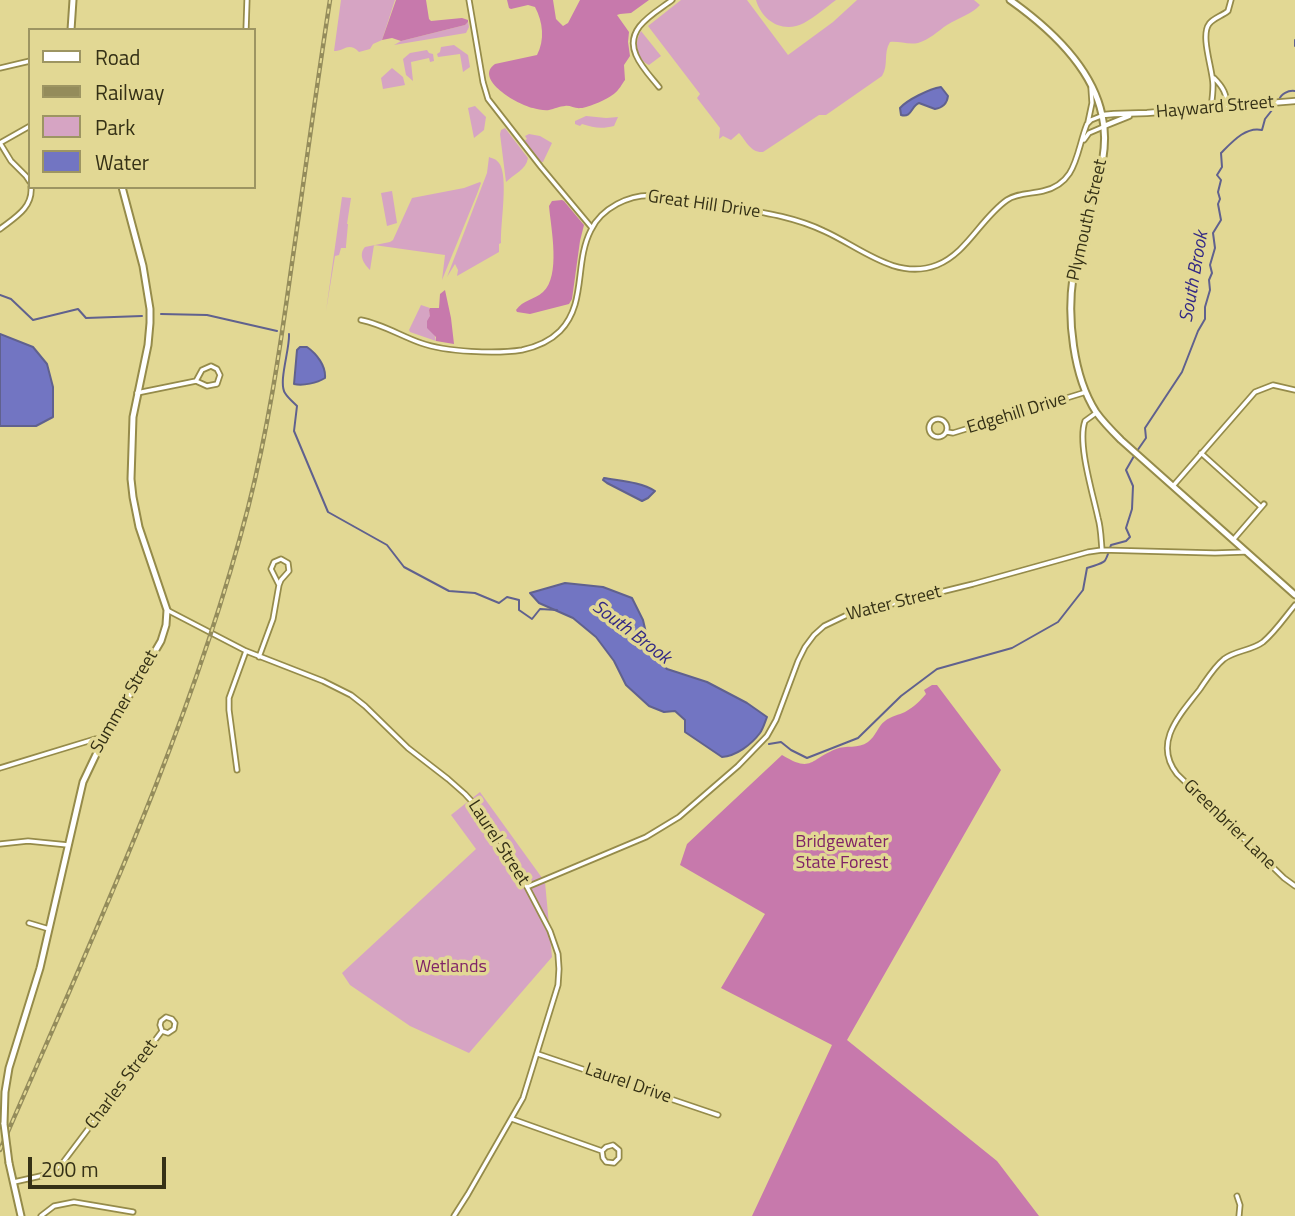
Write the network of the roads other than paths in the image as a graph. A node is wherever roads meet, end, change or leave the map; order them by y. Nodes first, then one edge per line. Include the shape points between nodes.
1 (73, 0) edge
2 (247, 0) edge
3 (469, 0) edge
4 (672, 0) edge
5 (1010, 0) edge
6 (1231, 0) edge
7 (71, 28) edge
8 (246, 28) edge
9 (28, 61) edge
10 (0, 68) edge
11 (1212, 77) junction
12 (1090, 83) junction
13 (659, 87) dead end
14 (1295, 101) edge
15 (1227, 107) junction
16 (1211, 108) junction
17 (1134, 114) junction
18 (1103, 116) junction
19 (1104, 126) junction
20 (28, 127) edge
21 (1084, 132) junction
22 (0, 143) edge
23 (1081, 145) junction
24 (28, 179) edge
25 (31, 189) edge
26 (123, 189) edge
27 (592, 228) junction
28 (0, 229) edge
29 (361, 320) dead end
30 (196, 381) junction
31 (1295, 390) edge
32 (1086, 391) junction
33 (137, 393) junction
34 (1097, 412) junction
35 (947, 432) junction
36 (1201, 453) junction
37 (1173, 486) junction
38 (1233, 540) junction
39 (1107, 551) junction
40 (1246, 551) junction
41 (279, 585) junction
42 (1295, 595) edge
43 (1295, 605) edge
44 (167, 610) junction
45 (246, 651) junction
46 (259, 657) junction
47 (104, 739) junction
48 (0, 768) edge
49 (236, 770) dead end
50 (0, 844) edge
51 (68, 845) junction
52 (1295, 886) edge
53 (527, 887) junction
54 (29, 923) dead end
55 (49, 929) junction
56 (162, 1031) junction
57 (538, 1054) junction
58 (718, 1115) dead end
59 (512, 1119) junction
60 (602, 1151) junction
61 (13, 1182) junction
62 (1237, 1196) dead end
63 (133, 1212) dead end
64 (21, 1216) edge
65 (41, 1216) edge
66 (454, 1216) edge
67 (1239, 1216) edge

1 - 7 main road
2 - 8 street
3 - 27 street via 485,91
4 - 13 street via 640,25 634,39 638,59
5 - 12 main road, Plymouth Street via 1052,34
6 - 11 street via 1228,11 1206,27
9 - 10 street
11 - 15 street via 1223,88
11 - 16 street
12 - 18 main road, Plymouth Street
12 - 21 street, Great Hill Drive via 1092,103
14 - 15 street, Hayward Street
15 - 16 street, Hayward Street
16 - 17 street, Hayward Street
17 - 18 street, Hayward Street
17 - 19 street, Hayward Street
18 - 19 main road, Plymouth Street
18 - 21 street via 1090,121
19 - 23 street, Great Hill Drive via 1090,133
19 - 32 main road, Plymouth Street via 1103,162 1072,285 1074,341
20 - 22 street
21 - 23 street, Great Hill Drive
22 - 24 street
23 - 27 street, Great Hill Drive via 1060,183 1010,197 953,255 924,269 892,266 826,232 784,217 650,195 620,202
25 - 28 street via 28,205
26 - 33 main road via 143,266 150,316
27 - 29 street via 574,310 558,333 541,344 504,351 439,348
30 - 30 street via 214,386 220,375 207,366
30 - 33 street
31 - 36 street via 1273,385 1255,392
32 - 34 main road, Plymouth Street
32 - 35 street, Edgehill Drive
33 - 44 main road via 133,497
34 - 37 main road, Plymouth Street
34 - 39 street via 1085,421 1083,434 1087,471
35 - 35 street, Edgehill Drive via 942,419 929,425 935,437
36 - 37 street
36 - 38 street via 1263,506
37 - 38 main road, Plymouth Street
38 - 40 main road, Plymouth Street
39 - 40 street, Water Street
39 - 53 street, Water Street via 1088,552 847,615 824,626 797,661 774,725 738,766 659,830
40 - 42 main road, Plymouth Street
41 - 41 street via 289,569 281,559 271,569
41 - 46 street
43 - 52 street, Greenbrier Lane via 1263,642 1218,665 1176,721 1167,747 1177,774
44 - 45 street, Laurel Street
44 - 47 main road, Summer Street via 161,641
45 - 46 street, Laurel Street
45 - 49 street via 229,698
46 - 53 street, Laurel Street via 338,688 365,706 478,807
47 - 48 street
47 - 51 main road, Summer Street via 83,782
50 - 51 street
51 - 55 main road, Summer Street
53 - 57 street, Laurel Street via 553,937 559,969
54 - 55 street
55 - 61 main road, Summer Street, bridge via 4,1100
56 - 56 street, Charles Street via 174,1029 172,1019 161,1021
56 - 61 street, Charles Street via 61,1165 41,1177
57 - 58 street, Laurel Drive
57 - 59 street, Laurel Street
59 - 60 street
59 - 66 street, Laurel Street
60 - 60 street via 613,1145 620,1156 608,1163
61 - 64 main road, Summer Street
62 - 67 street
63 - 65 street via 74,1202 54,1206

